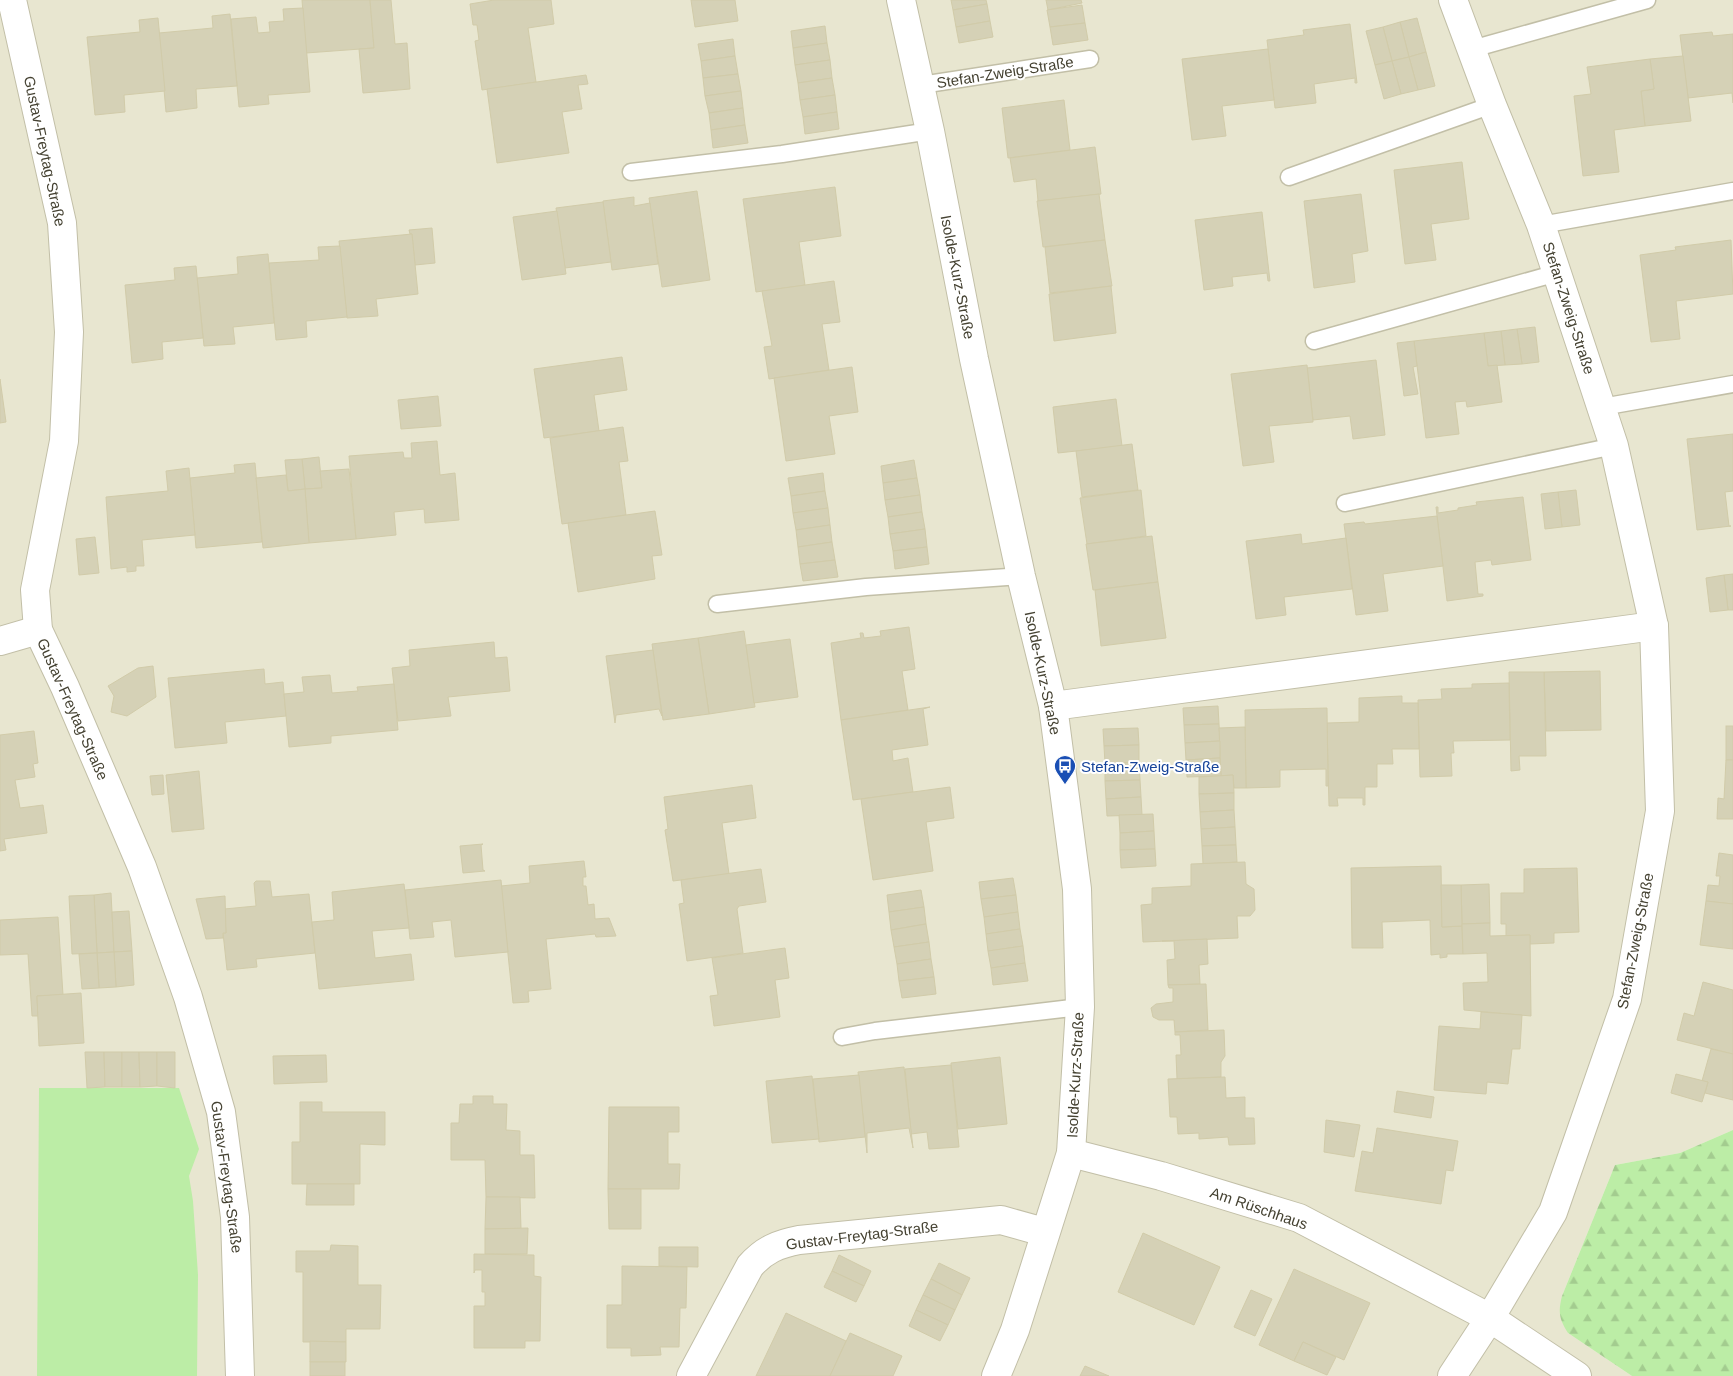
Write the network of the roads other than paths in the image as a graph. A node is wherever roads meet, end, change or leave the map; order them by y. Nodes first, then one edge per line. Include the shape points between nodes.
1 (12, 0) edge
2 (901, 0) edge
3 (1453, 0) edge
4 (1647, 0) edge
5 (10, 36) edge
6 (1472, 49) junction
7 (1090, 59) dead end
8 (921, 85) junction
9 (1492, 105) junction
10 (930, 131) junction
11 (631, 172) dead end
12 (1289, 177) dead end
13 (1733, 192) edge
14 (1541, 225) junction
15 (1557, 273) junction
16 (1314, 341) dead end
17 (1733, 384) edge
18 (1602, 407) junction
19 (1614, 446) junction
20 (1345, 503) dead end
21 (1021, 576) junction
22 (718, 604) dead end
23 (1654, 626) junction
24 (38, 630) junction
25 (0, 641) edge
26 (1053, 706) junction
27 (1080, 1007) junction
28 (842, 1037) dead end
29 (1071, 1153) junction
30 (1044, 1232) junction
31 (1490, 1318) junction
32 (240, 1376) edge
33 (691, 1376) edge
34 (996, 1376) edge
35 (1452, 1376) edge
36 (1577, 1376) edge

1 - 5 street, Gustav-Freytag-Straße
2 - 8 street, Isolde-Kurz-Straße
3 - 6 street, Stefan-Zweig-Straße
4 - 6 lane
5 - 24 street, Gustav-Freytag-Straße via 62,223 69,332 64,441 35,590
6 - 9 street, Stefan-Zweig-Straße
7 - 8 lane, Stefan-Zweig-Straße
8 - 10 street, Isolde-Kurz-Straße
9 - 12 lane
9 - 14 street, Stefan-Zweig-Straße
10 - 11 lane via 782,154
10 - 21 street, Isolde-Kurz-Straße via 974,359
13 - 14 lane
14 - 15 street, Stefan-Zweig-Straße
15 - 16 lane
15 - 18 street, Stefan-Zweig-Straße
17 - 18 lane
18 - 19 street, Stefan-Zweig-Straße
19 - 20 lane
19 - 23 street, Stefan-Zweig-Straße
21 - 22 lane
21 - 26 street, Isolde-Kurz-Straße
23 - 26 street
23 - 31 street, Stefan-Zweig-Straße via 1660,811 1627,999 1553,1212
24 - 25 street
24 - 32 street, Gustav-Freytag-Straße via 142,866 188,997 221,1112 238,1250
26 - 27 street, Isolde-Kurz-Straße via 1077,889
27 - 28 lane
27 - 29 street, Isolde-Kurz-Straße
29 - 30 street, Isolde-Kurz-Straße
29 - 31 street, Am Rüschhaus via 1161,1176 1299,1218
30 - 33 street, Gustav-Freytag-Straße via 1001,1220 780,1244 761,1254 750,1266
30 - 34 street, Isolde-Kurz-Straße via 1015,1330
31 - 35 street
31 - 36 street, Am Rüschhaus

